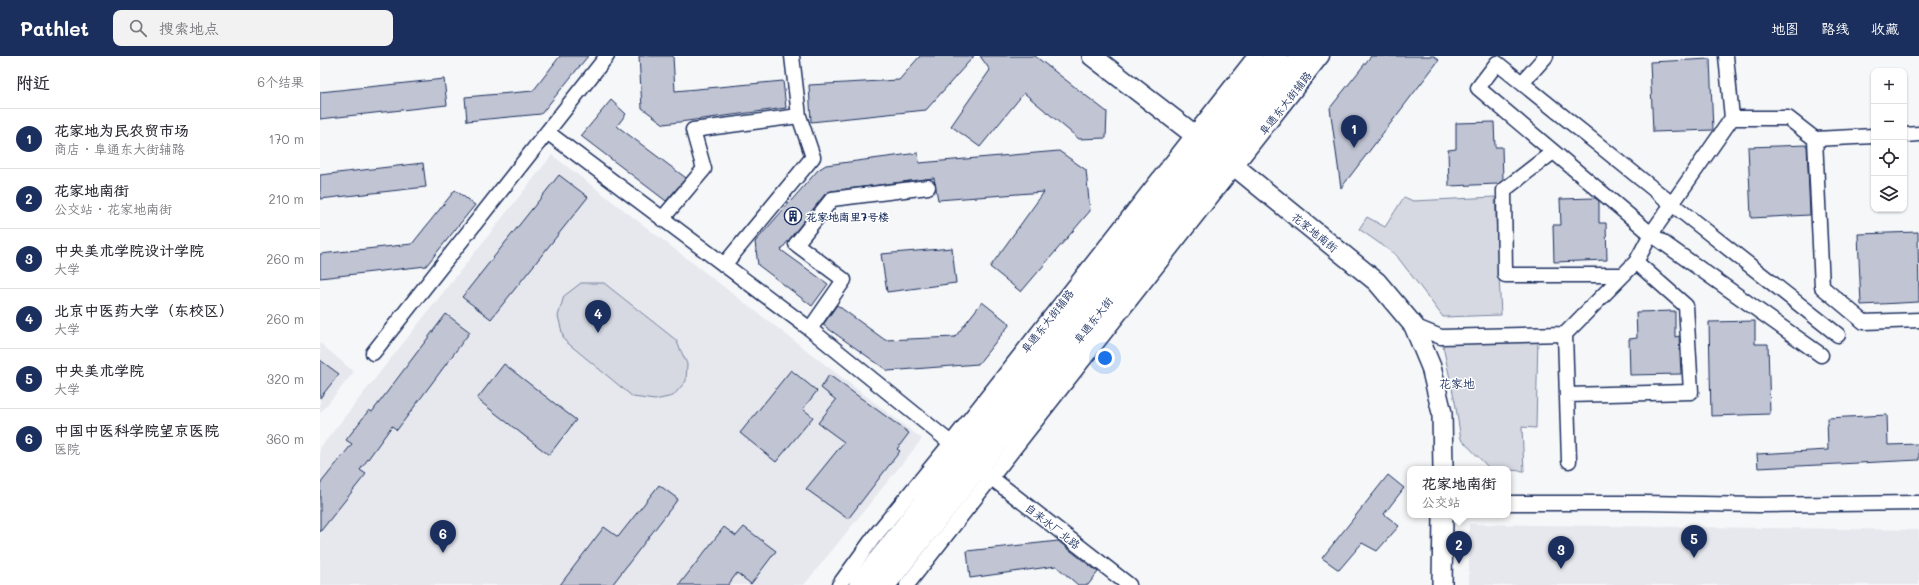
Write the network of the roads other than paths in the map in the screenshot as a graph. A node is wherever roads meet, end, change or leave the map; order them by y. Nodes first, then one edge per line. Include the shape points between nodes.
1 (607, 56) edge
2 (792, 56) edge
3 (1092, 56) edge
4 (1255, 56) edge
5 (1276, 56) edge
6 (1302, 56) edge
7 (1322, 56) edge
8 (1546, 56) edge
9 (1726, 56) edge
10 (1522, 83) junction
11 (799, 116) junction
12 (1732, 118) junction
13 (547, 132) junction
14 (1919, 134) edge
15 (1907, 135) edge
16 (1871, 136) edge
17 (1815, 140) junction
18 (1214, 151) junction
19 (1553, 152) junction
20 (928, 187) dead end
21 (1672, 204) junction
22 (662, 219) junction
23 (1651, 234) junction
24 (1636, 262) junction
25 (724, 265) junction
26 (1623, 275) junction
27 (1919, 320) edge
28 (1414, 326) junction
29 (810, 329) junction
30 (1565, 334) junction
31 (1838, 335) dead end
32 (373, 353) dead end
33 (1821, 355) dead end
34 (1567, 395) junction
35 (971, 460) junction
36 (1569, 461) dead end
37 (1443, 466) edge
38 (1511, 503) edge
39 (1919, 503) edge
40 (1443, 518) edge
41 (839, 585) edge
42 (860, 585) edge
43 (884, 585) edge
44 (907, 585) edge
45 (1129, 585) edge
46 (1442, 585) edge

1 - 13 street
2 - 11 street
3 - 18 street, 花家地南街
4 - 18 street, 阜通东大街辅路
5 - 18 main road, 阜通东大街
6 - 18 main road, 阜通东大街
7 - 18 street, 阜通东大街辅路
8 - 10 street
9 - 12 street
10 - 19 street via 1498,63 1478,88
10 - 21 street
11 - 22 street via 693,130 704,169
11 - 25 street via 813,157
12 - 17 street via 1788,118
12 - 21 street
13 - 22 street, 自来水厂北路
13 - 32 street
14 - 15 street
16 - 17 street
17 - 27 street via 1822,287 1864,322
18 - 28 street, 花家地南街 via 1376,282
18 - 35 main road, 阜通东大街
18 - 35 street, 阜通东大街辅路
19 - 23 street
19 - 26 street via 1504,190 1505,275
20 - 29 street via 832,199 796,244 844,280
21 - 23 street
21 - 31 street
22 - 25 street, 自来水厂北路
23 - 24 street
23 - 33 street
24 - 26 street
24 - 34 street via 1686,306 1690,392
25 - 29 street, 自来水厂北路
26 - 30 street
28 - 30 street via 1441,337
28 - 37 street, 花家地南街 via 1431,367 1442,413
29 - 35 street, 自来水厂北路
30 - 34 street
34 - 36 street
35 - 41 street, 阜通东大街辅路 via 874,537
35 - 42 main road, 阜通东大街
35 - 43 main road, 阜通东大街
35 - 44 street, 阜通东大街辅路
35 - 45 street, 自来水厂北路
38 - 39 street via 1759,506
40 - 46 street

